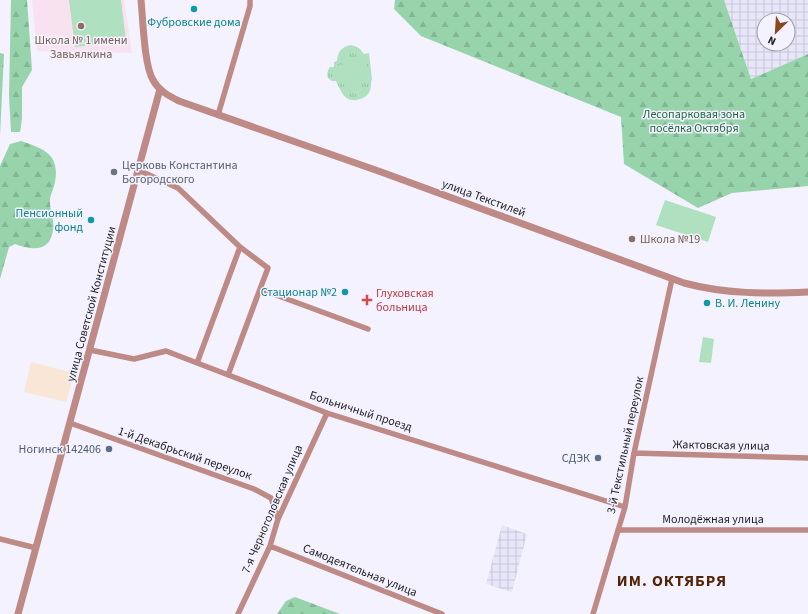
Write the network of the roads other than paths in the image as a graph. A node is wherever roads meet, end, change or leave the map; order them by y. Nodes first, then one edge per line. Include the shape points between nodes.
1 (141, 0) edge
2 (250, 0) edge
3 (160, 89) junction
4 (218, 115) junction
5 (138, 170) junction
6 (240, 246) junction
7 (672, 279) junction
8 (260, 289) junction
9 (808, 292) edge
10 (368, 328) dead end
11 (90, 350) junction
12 (197, 363) junction
13 (228, 375) junction
14 (327, 412) junction
15 (70, 424) junction
16 (634, 453) junction
17 (808, 458) edge
18 (625, 507) junction
19 (278, 519) junction
20 (618, 530) junction
21 (808, 530) edge
22 (0, 539) edge
23 (270, 546) junction
24 (36, 548) junction
25 (18, 614) edge
26 (238, 614) edge
27 (442, 614) edge
28 (593, 614) edge

1 - 3 street via 148,62 152,79
2 - 4 street
3 - 4 street, улица Текстилей via 179,101
3 - 5 street, улица Советской Конституции
4 - 7 street, улица Текстилей
5 - 6 street via 178,188
5 - 11 street, улица Советской Конституции
6 - 8 street via 268,268
6 - 12 street
7 - 9 street, улица Текстилей via 701,288 749,293
7 - 16 street, 3-й Текстильный переулок
8 - 10 street
8 - 13 street
11 - 12 street, Больничный проезд via 134,359 166,351
11 - 15 street, улица Советской Конституции
12 - 13 street, Больничный проезд
13 - 14 street, Больничный проезд
14 - 18 street, Больничный проезд
14 - 19 street, 7-я Черноголовская улица
15 - 19 street, 1-й Декабрьский переулок via 254,489 271,498
15 - 24 street, улица Советской Конституции
16 - 17 street, Жактовская улица
16 - 18 street, 3-й Текстильный переулок
18 - 20 street, 3-й Текстильный переулок
19 - 23 street, 7-я Черноголовская улица
20 - 21 street, Молодёжная улица
20 - 28 street, 3-й Текстильный переулок
22 - 24 street
23 - 26 street, 7-я Черноголовская улица
23 - 27 street, Самодеятельная улица
24 - 25 street, улица Советской Конституции

